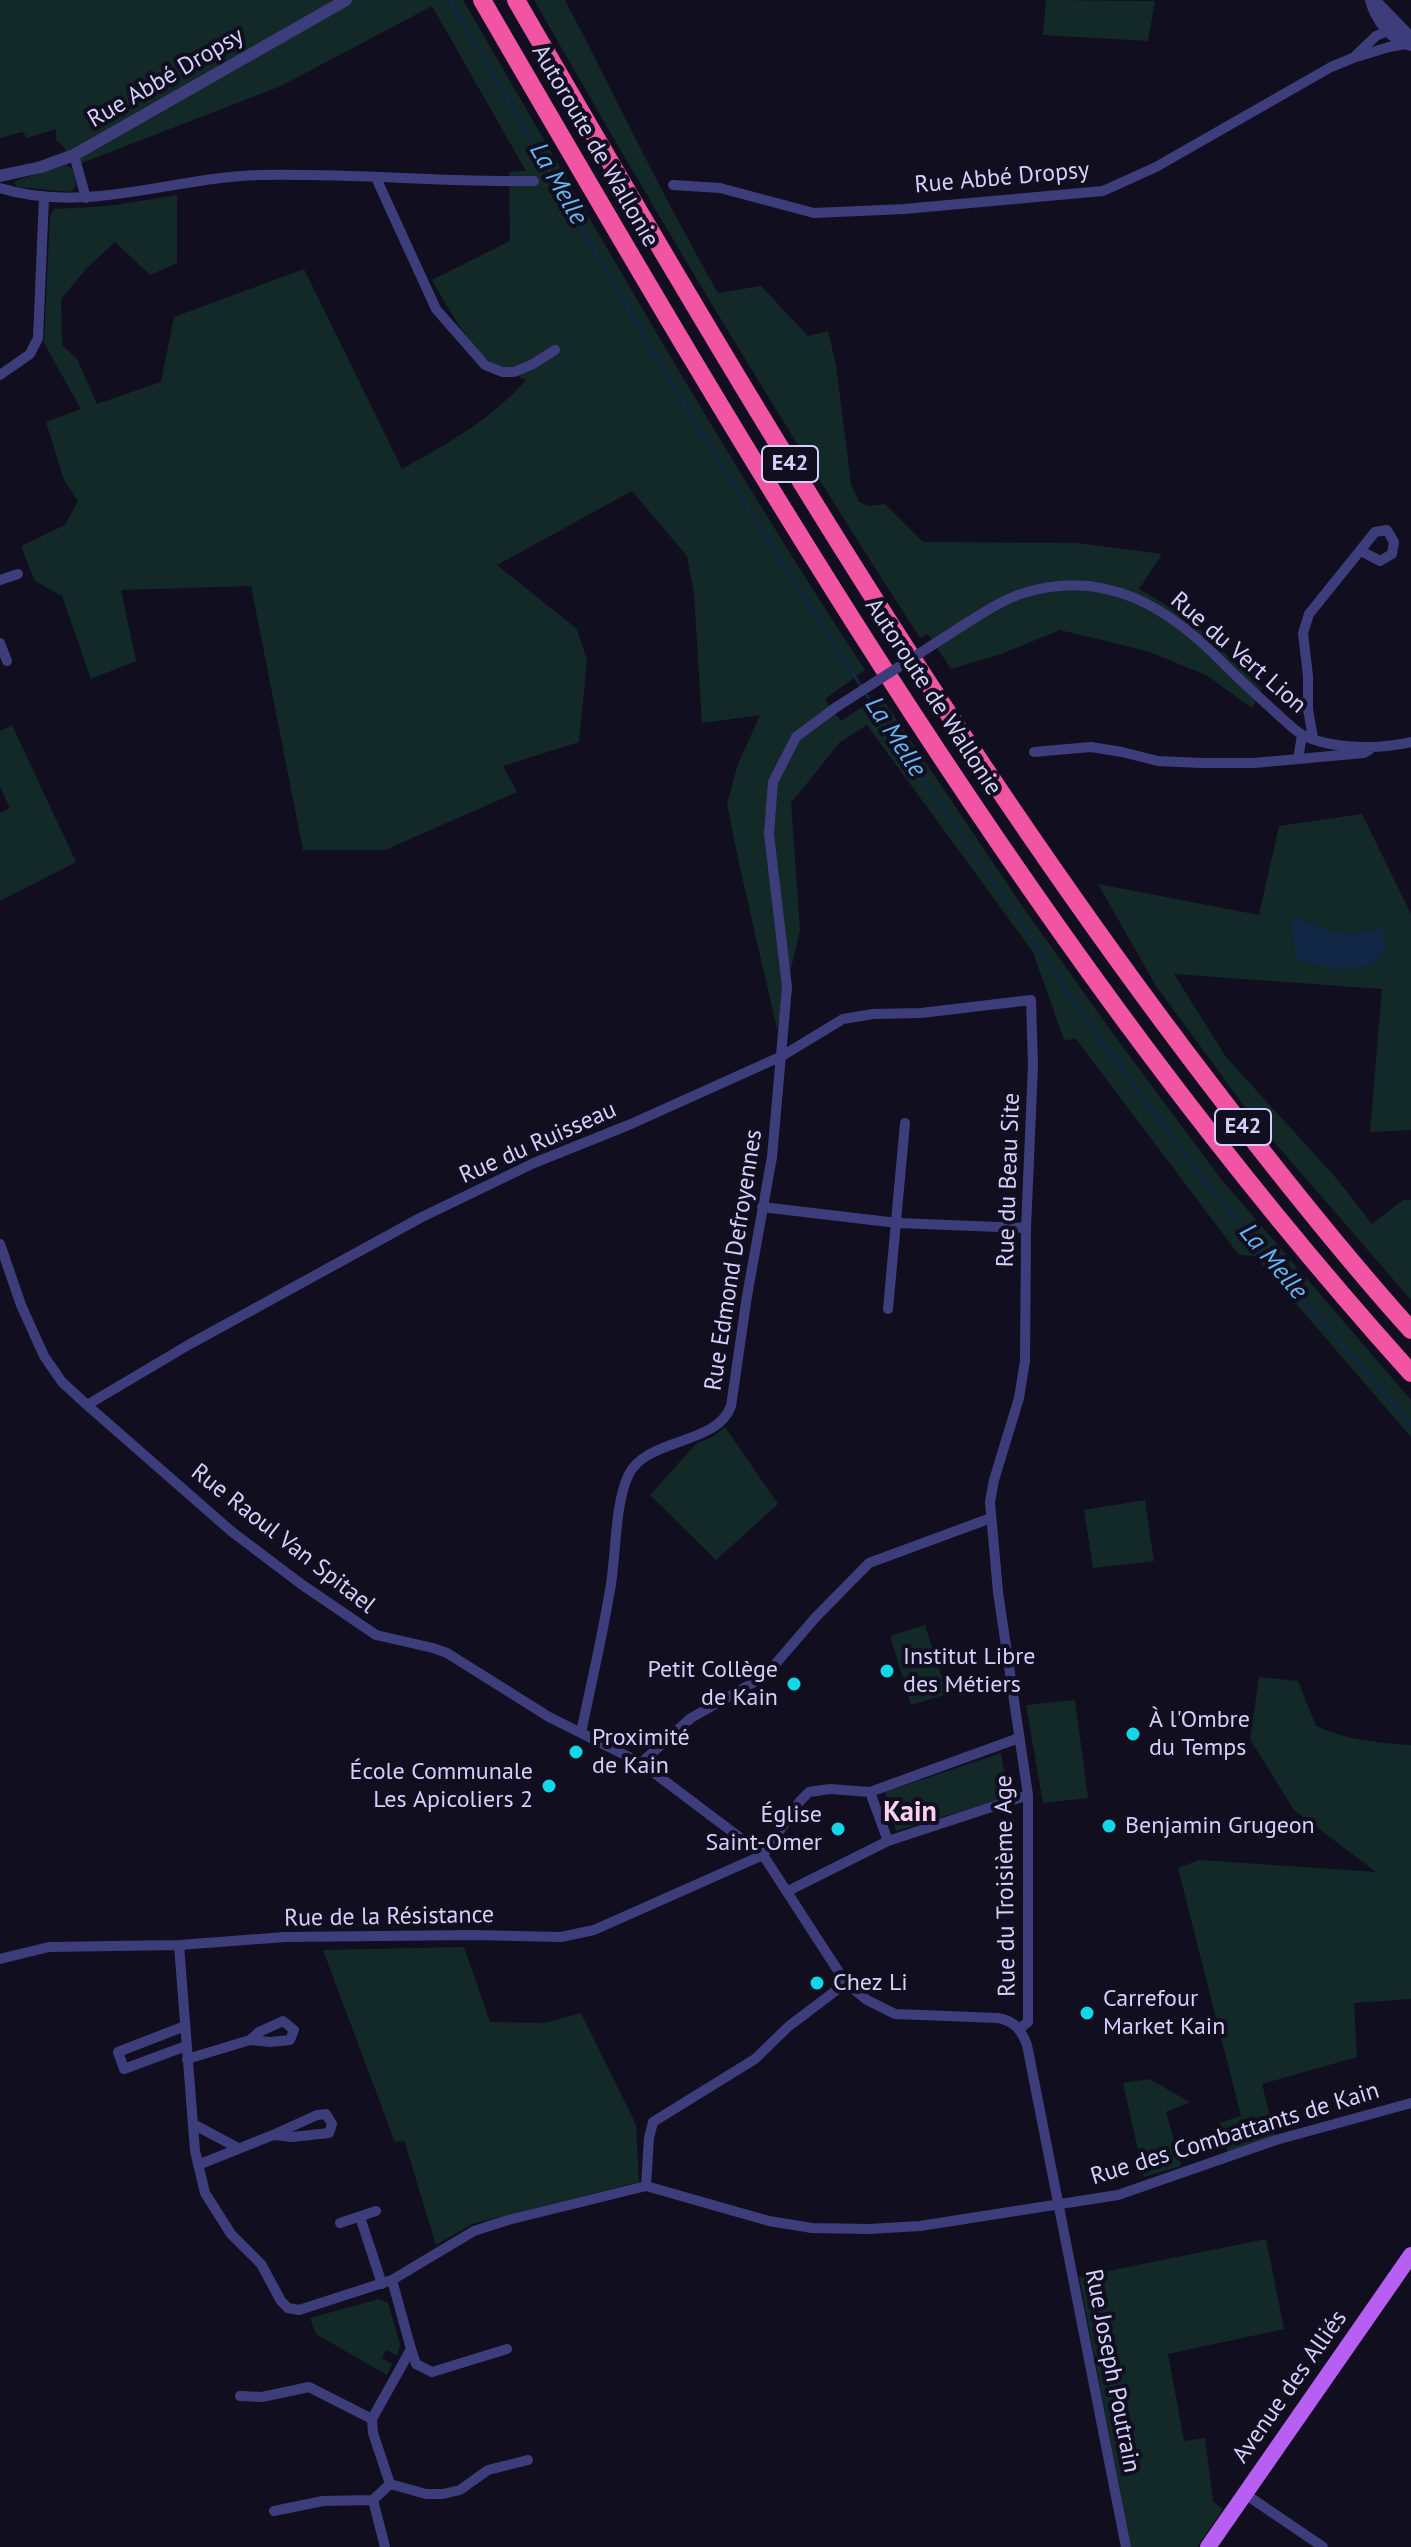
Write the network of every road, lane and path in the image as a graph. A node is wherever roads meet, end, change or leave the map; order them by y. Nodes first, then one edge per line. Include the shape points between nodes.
1 (346, 0) edge
2 (482, 0) edge
3 (516, 0) edge
4 (1372, 0) edge
5 (1393, 28) junction
6 (1409, 42) edge
7 (1353, 58) junction
8 (74, 155) junction
9 (0, 176) edge
10 (376, 178) junction
11 (534, 181) dead end
12 (673, 185) dead end
13 (0, 188) edge
14 (44, 197) junction
15 (86, 198) junction
16 (555, 350) dead end
17 (0, 375) edge
18 (1361, 551) dead end
19 (18, 574) dead end
20 (0, 580) edge
21 (0, 643) edge
22 (7, 661) dead end
23 (796, 737) joint
24 (1308, 737) junction
25 (1411, 742) edge
26 (1375, 747) junction
27 (1034, 752) dead end
28 (1298, 759) junction
29 (1031, 1000) joint
30 (782, 1056) junction
31 (905, 1123) dead end
32 (762, 1207) junction
33 (897, 1223) junction
34 (1026, 1228) junction
35 (0, 1244) edge
36 (888, 1309) dead end
37 (1411, 1330) edge
38 (1025, 1361) joint
39 (1411, 1373) edge
40 (87, 1405) junction
41 (991, 1518) junction
42 (581, 1733) junction
43 (1019, 1738) junction
44 (641, 1763) junction
45 (867, 1792) junction
46 (1028, 1795) junction
47 (888, 1841) junction
48 (763, 1855) junction
49 (788, 1891) junction
50 (179, 1945) junction
51 (0, 1959) edge
52 (846, 1983) junction
53 (185, 2026) junction
54 (1019, 2029) junction
55 (250, 2040) dead end
56 (186, 2046) junction
57 (187, 2059) junction
58 (1411, 2103) edge
59 (193, 2124) junction
60 (273, 2135) junction
61 (238, 2148) junction
62 (198, 2165) junction
63 (646, 2186) junction
64 (1057, 2204) junction
65 (376, 2211) dead end
66 (360, 2217) junction
67 (340, 2223) dead end
68 (1411, 2255) edge
69 (387, 2282) junction
70 (411, 2349) junction
71 (507, 2349) dead end
72 (240, 2396) dead end
73 (372, 2419) junction
74 (528, 2460) dead end
75 (390, 2484) junction
76 (1245, 2494) junction
77 (373, 2500) junction
78 (274, 2511) dead end
79 (385, 2547) edge
80 (1126, 2547) edge
81 (1208, 2547) edge
82 (1323, 2547) edge

1 - 8 street, Rue Abbé Dropsy
2 - 39 highway, Autoroute de Wallonie / E42 via 744,445 959,783 1131,1029 1248,1181
3 - 37 highway, Autoroute de Wallonie / E42 via 769,430 991,778 1165,1025 1271,1164
4 - 5 street, Rue Abbé Dropsy
5 - 6 street, Rue Abbé Dropsy
5 - 7 street, Rue Abbé Dropsy
6 - 7 street, Rue Abbé Dropsy
7 - 12 street, Rue Abbé Dropsy via 1103,191 814,213 720,188
8 - 9 street, Rue Abbé Dropsy
8 - 15 street
10 - 11 street
10 - 15 street via 258,175
10 - 16 street via 436,309 485,365 514,372
13 - 14 street
14 - 15 street
14 - 17 street via 38,338 30,354
18 - 24 street via 1309,614 1303,633
19 - 20 street
21 - 22 street
23 - 24 street, Rue du Vert Lion, bridge via 997,605 1064,585 1121,593 1155,606
23 - 30 street, Rue Edmond Defroyennes via 773,782 769,834 787,987
24 - 26 street
24 - 28 street
25 - 26 street
26 - 28 street via 1364,753
27 - 28 street via 1091,747 1158,761
29 - 30 street, Rue du Ruisseau via 843,1019
29 - 34 street, Rue du Beau Site
30 - 32 street, Rue Edmond Defroyennes
30 - 40 street, Rue du Ruisseau via 420,1218
31 - 33 street
32 - 33 street
32 - 42 street, Rue Edmond Defroyennes via 729,1411 708,1429 642,1457 628,1475
33 - 34 street
33 - 36 street
34 - 38 street, Rue du Beau Site
35 - 40 street, Rue Raoul Van Spitael via 31,1331 53,1369
38 - 41 street, Rue du Troisième Age via 994,1480
40 - 42 street, Rue Raoul Van Spitael via 231,1531 376,1635 447,1653
41 - 43 street, Rue du Troisième Age
41 - 44 street via 869,1563 765,1676 691,1718
42 - 44 street, Rue Raoul Van Spitael
43 - 45 street
43 - 46 street, Rue du Troisième Age
44 - 48 street, Rue Raoul Van Spitael
45 - 47 street
45 - 48 street via 809,1792
46 - 47 street
46 - 54 street, Rue du Troisième Age via 1028,2022
47 - 49 street
48 - 49 street, Rue Raoul Van Spitael
48 - 50 street, Rue de la Résistance via 594,1930 561,1937 285,1937
49 - 52 street, Rue Raoul Van Spitael
50 - 51 street, Rue de la Résistance via 49,1947
50 - 53 street
52 - 54 street via 895,2014 998,2018
52 - 63 street via 755,2059 653,2122
53 - 56 street
53 - 56 street via 118,2052 124,2069
54 - 64 street, Rue Joseph Poutrain via 1027,2045
55 - 57 street
56 - 57 street
57 - 59 street
58 - 64 street, Rue des Combattants de Kain via 1276,2140 1118,2195
59 - 61 street
59 - 62 street
60 - 60 street via 329,2133 332,2124 326,2114 317,2115
60 - 61 street
61 - 62 street
62 - 69 street via 205,2193 288,2308 299,2310
63 - 64 street, Rue des Combattants de Kain via 812,2228 920,2226
63 - 69 street via 474,2231
64 - 80 street, Rue Joseph Poutrain
65 - 66 street
66 - 67 street
66 - 69 street
68 - 76 main road, Avenue des Alliés
69 - 70 street
70 - 71 street via 416,2364 432,2372
70 - 73 street
72 - 73 street via 309,2387
73 - 75 street
74 - 75 street via 488,2470 460,2490 443,2494
75 - 77 street
76 - 81 main road, Avenue des Alliés
76 - 82 street
77 - 78 street via 323,2501
77 - 79 street

